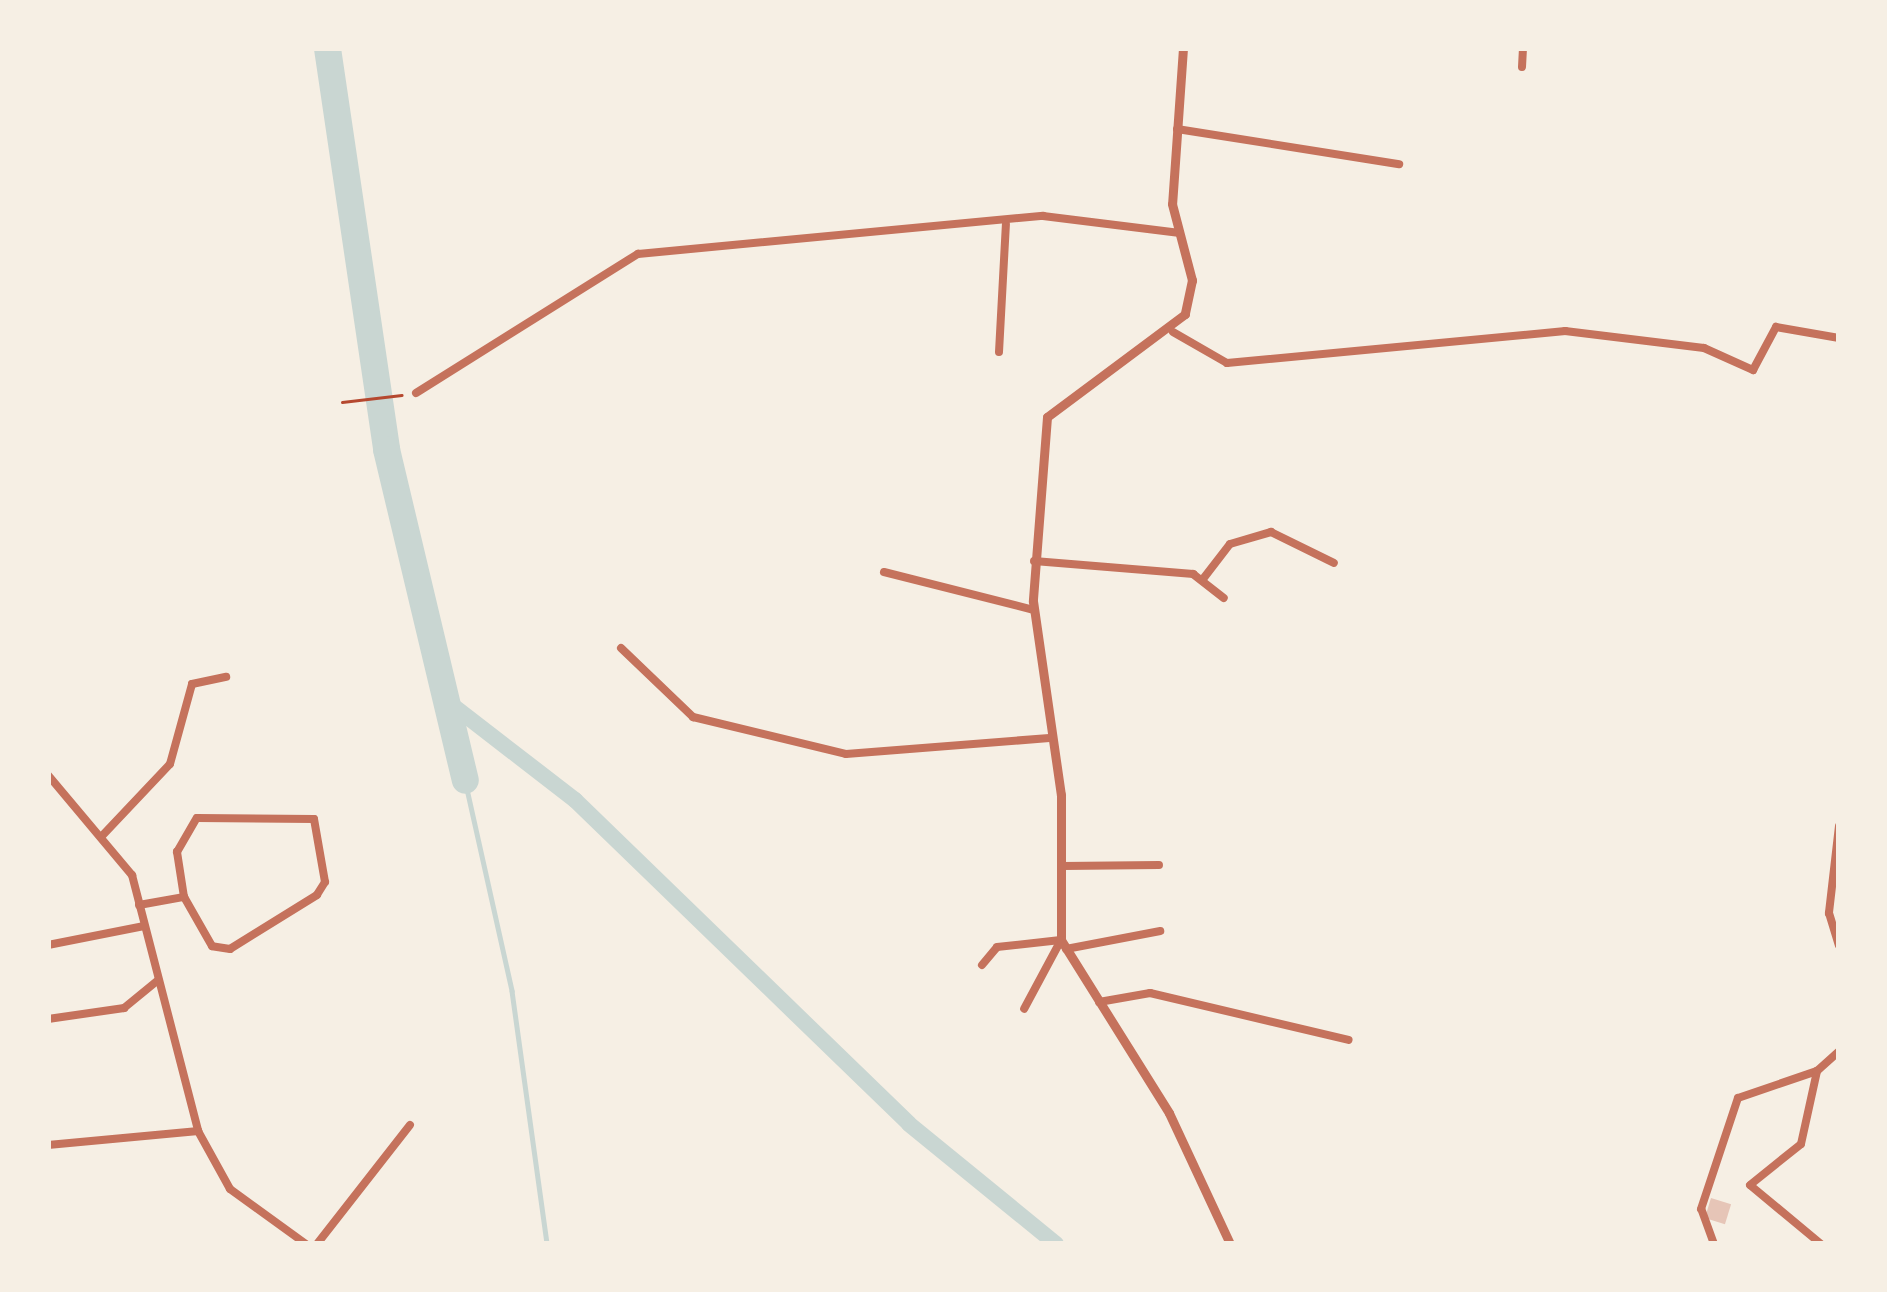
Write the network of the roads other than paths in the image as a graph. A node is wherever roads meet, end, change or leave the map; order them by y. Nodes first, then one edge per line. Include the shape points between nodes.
1 (1183, 48) edge
2 (1523, 48) edge
3 (1522, 67) dead end
4 (1177, 129) junction
5 (1399, 164) dead end
6 (1006, 224) junction
7 (1180, 233) junction
8 (1173, 332) junction
9 (1839, 338) edge
10 (999, 352) dead end
11 (416, 393) road end
12 (1032, 561) junction
13 (1334, 563) dead end
14 (884, 572) dead end
15 (1203, 579) junction
16 (1224, 598) dead end
17 (1034, 610) junction
18 (621, 648) dead end
19 (226, 677) dead end
20 (1049, 737) junction
21 (48, 776) edge
22 (1839, 826) edge
23 (101, 837) junction
24 (1160, 865) dead end
25 (1063, 866) junction
26 (184, 897) junction
27 (139, 905) junction
28 (1834, 914) edge
29 (144, 926) junction
30 (1160, 931) dead end
31 (48, 945) edge
32 (1063, 945) junction
33 (1839, 946) edge
34 (982, 965) dead end
35 (158, 981) junction
36 (1098, 1003) junction
37 (1024, 1009) dead end
38 (48, 1019) edge
39 (1348, 1040) dead end
40 (1839, 1051) edge
41 (1816, 1071) junction
42 (410, 1126) dead end
43 (198, 1131) junction
44 (48, 1145) edge
45 (306, 1244) edge
46 (317, 1244) edge
47 (1230, 1244) edge
48 (1714, 1244) edge
49 (1821, 1244) edge

1 - 4 street
2 - 3 street
4 - 5 street
4 - 7 street
6 - 7 street via 1043,216
6 - 10 street
6 - 11 street via 638,254
7 - 8 street via 1192,280
8 - 9 street via 1227,363 1565,331 1704,348 1753,370 1776,327
8 - 12 street via 1047,417
12 - 15 street
12 - 17 street
13 - 15 street via 1271,532 1230,544
14 - 17 street
15 - 16 street
17 - 20 street
18 - 20 street via 693,717 847,754
19 - 23 street via 192,684 170,764
20 - 25 street
21 - 23 street
22 - 28 street
23 - 27 street
24 - 25 street
25 - 32 street
26 - 26 street via 176,852 197,818 314,819 317,895 230,949 212,946
26 - 27 street
27 - 29 street
28 - 33 street
29 - 31 street
29 - 35 street
30 - 32 street
32 - 34 street via 997,947
32 - 36 street
32 - 37 street
35 - 38 street via 124,1008
35 - 43 street
36 - 39 street via 1150,993
36 - 47 street via 1169,1112
40 - 41 street
41 - 48 street via 1738,1098 1701,1209
41 - 49 street via 1802,1144 1750,1185
42 - 46 street
43 - 44 street
43 - 45 street via 230,1189

